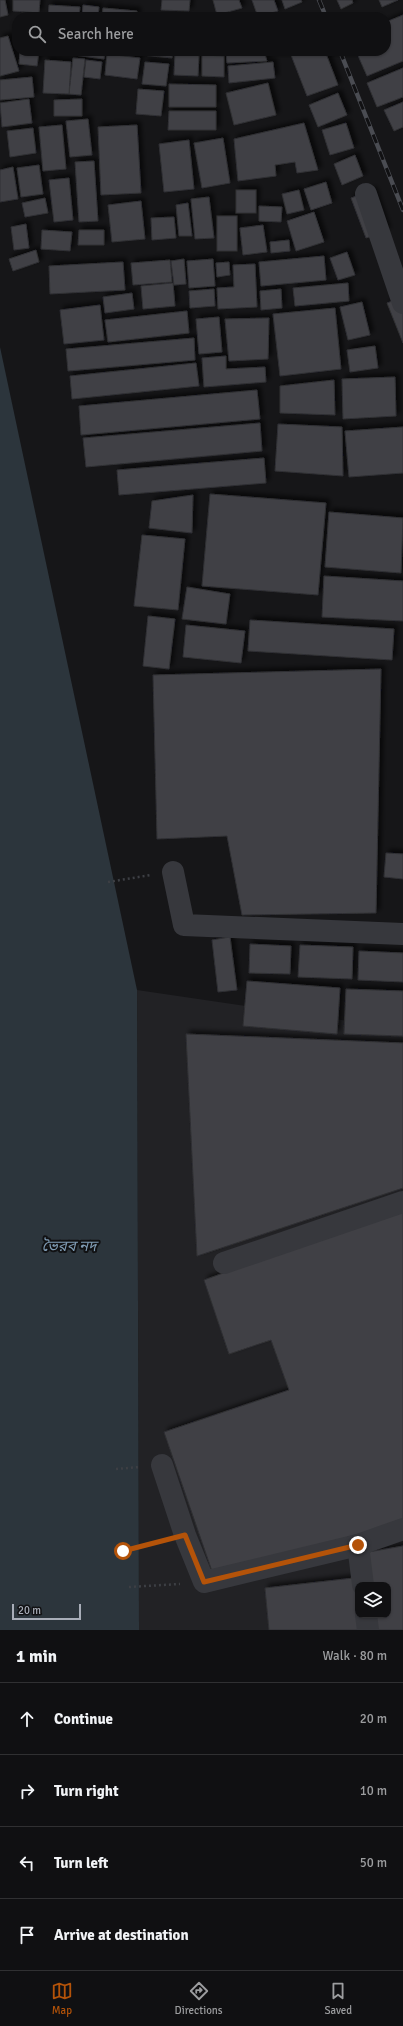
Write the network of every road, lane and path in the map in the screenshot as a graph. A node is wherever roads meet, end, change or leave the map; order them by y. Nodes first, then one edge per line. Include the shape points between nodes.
1 (366, 194) dead end
2 (403, 303) edge
3 (173, 872) joint
4 (108, 882) dead end
5 (403, 934) edge
6 (403, 1202) edge
7 (224, 1263) dead end
8 (162, 1465) dead end
9 (403, 1529) edge
10 (185, 1535) junction
11 (358, 1545) junction
12 (123, 1551) dead end
13 (204, 1582) junction
14 (363, 1582) edge
15 (129, 1588) dead end
16 (366, 1618) edge
17 (368, 1630) edge

1 - 2 street
3 - 4 path
3 - 5 street via 184,925
6 - 7 street
8 - 10 street
9 - 11 street
10 - 12 path
10 - 13 street
11 - 13 street
11 - 14 street
13 - 15 path
16 - 17 street

